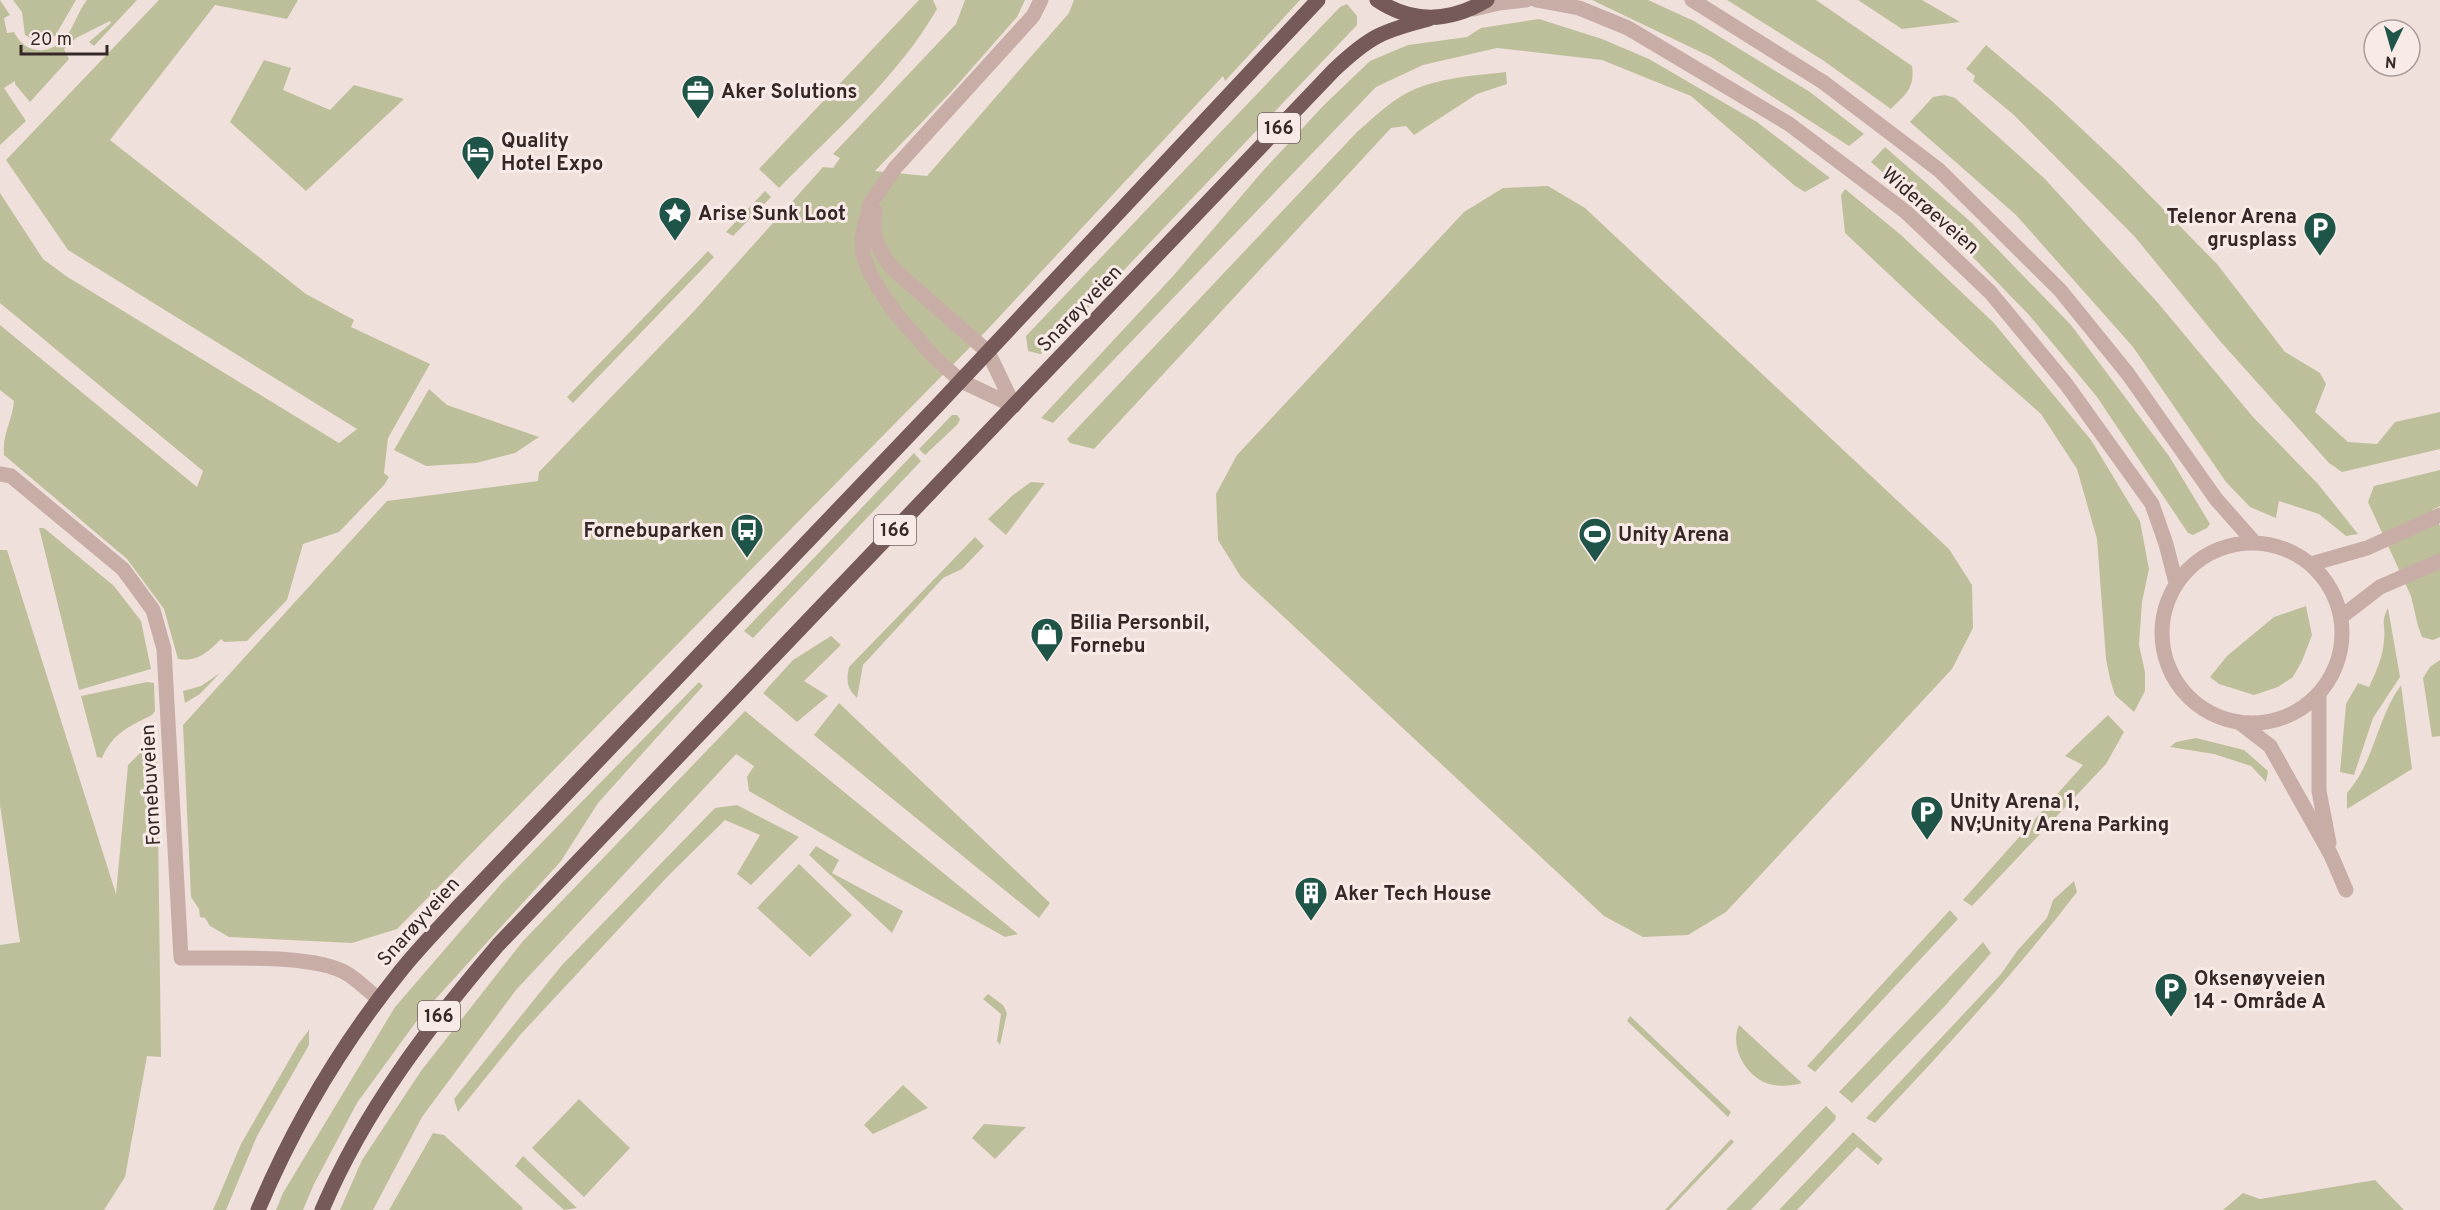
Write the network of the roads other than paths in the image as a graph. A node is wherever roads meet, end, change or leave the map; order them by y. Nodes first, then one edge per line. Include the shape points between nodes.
1 (1041, 0) edge
2 (1318, 0) edge
3 (1377, 0) edge
4 (1487, 0) edge
5 (1526, 0) edge
6 (1536, 0) edge
7 (1692, 0) edge
8 (1468, 11) junction
9 (1429, 19) junction
10 (895, 168) junction
11 (988, 352) junction
12 (961, 381) junction
13 (1014, 406) junction
14 (0, 474) edge
15 (2440, 515) edge
16 (2254, 542) junction
17 (2440, 561) edge
18 (2311, 564) junction
19 (2176, 583) junction
20 (2341, 617) junction
21 (2319, 694) junction
22 (2238, 722) junction
23 (2331, 855) junction
24 (2346, 890) dead end
25 (378, 999) junction
26 (258, 1210) edge
27 (322, 1210) edge

1 - 10 street via 1033,16
2 - 11 main road, Snarøyveien
3 - 9 main road, 166 via 1409,16
4 - 8 main road, 166
5 - 8 street
6 - 19 street, Widerøeveien via 1579,8 1628,28 1789,124 1906,212 1990,292 2066,384 2152,504
7 - 16 street, Widerøeveien via 1823,82 1939,170 2060,290 2128,374 2216,499
8 - 9 main road, 166
9 - 13 main road, Snarøyveien / 166 via 1387,30 1357,48
10 - 11 street via 875,213 873,226 880,253 893,269
10 - 12 street via 870,204 862,238 863,254 874,281 897,315
11 - 12 main road, Snarøyveien
11 - 13 street
12 - 13 street
12 - 25 main road, Snarøyveien via 457,908
13 - 27 main road, Snarøyveien / 166 via 498,945 407,1058 369,1116
14 - 25 street, Fornebuveien via 11,476 123,569 153,610 164,649 181,958 324,964 347,974
15 - 18 street via 2367,548
16 - 18 street via 2283,548
16 - 19 street via 2210,552
17 - 20 street via 2380,587
18 - 20 street via 2326,580
19 - 22 street via 2165,609 2163,647 2170,670 2183,691 2204,710
20 - 21 street via 2341,648 2334,672
21 - 22 street via 2293,713 2261,723
21 - 23 street via 2319,791
22 - 23 street via 2270,746
23 - 24 street
25 - 26 main road, Snarøyveien via 315,1093

